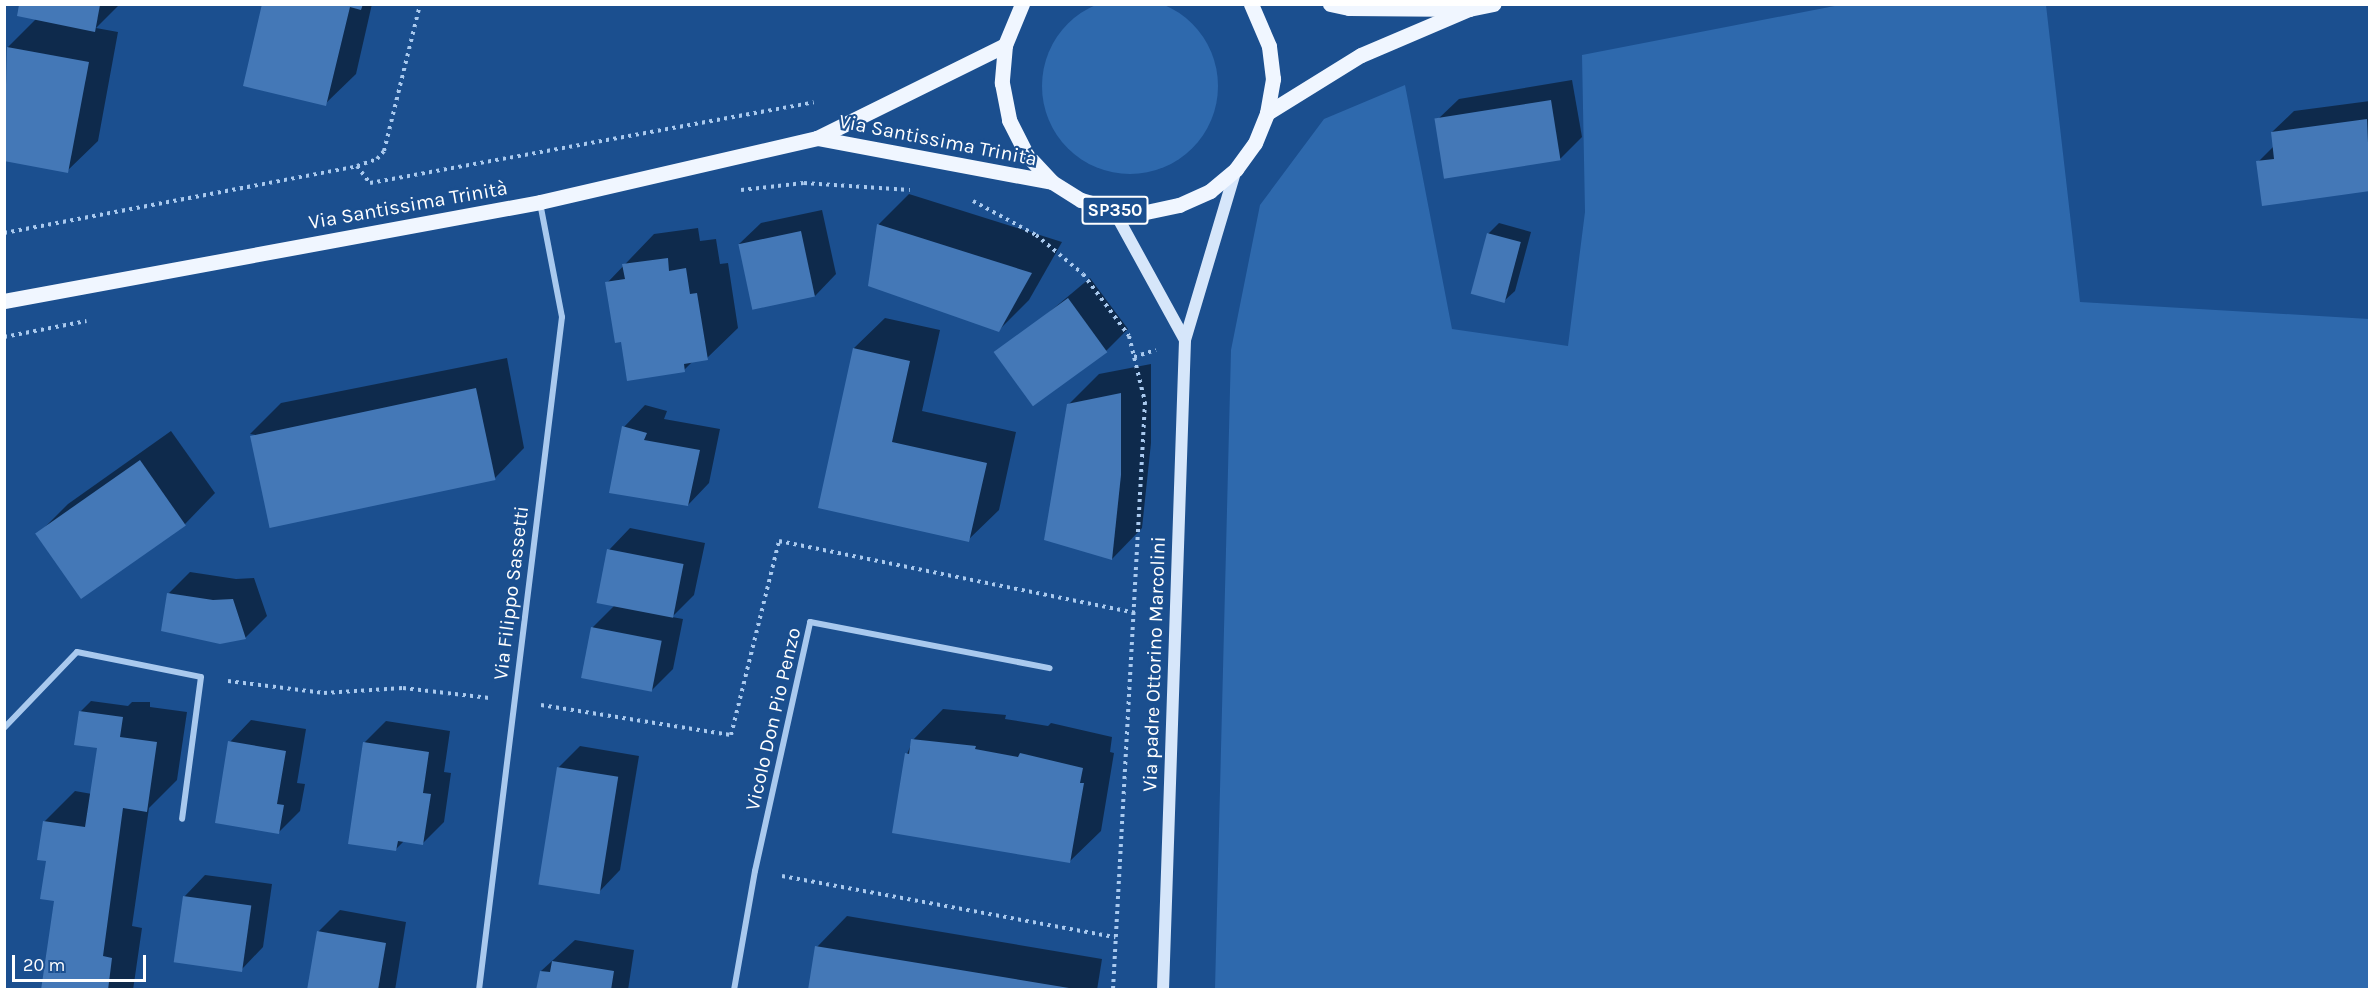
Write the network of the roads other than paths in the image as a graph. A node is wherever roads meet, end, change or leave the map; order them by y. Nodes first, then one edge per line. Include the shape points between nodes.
1 (1022, 4) edge
2 (1251, 4) edge
3 (1330, 4) edge
4 (1493, 4) edge
5 (1469, 9) junction
6 (1005, 45) junction
7 (1267, 113) junction
8 (817, 138) junction
9 (1236, 169) junction
10 (1052, 182) junction
11 (540, 202) junction
12 (1113, 210) junction
13 (4, 301) edge
14 (1185, 340) junction
15 (1050, 668) dead end
16 (4, 728) edge
17 (182, 819) dead end
18 (479, 990) edge
19 (734, 990) edge
20 (1163, 990) edge

1 - 6 main road, Via Santissima Trinità / SP350
2 - 7 main road, Via Santissima Trinità / SP350 via 1269,46 1273,79
3 - 5 main road via 1349,8
4 - 5 main road
5 - 7 main road via 1361,55
6 - 8 main road, Via Santissima Trinità
6 - 10 main road, Via Santissima Trinità / SP350 via 1002,83 1009,120 1026,153
7 - 9 main road, Via Santissima Trinità / SP350 via 1255,143
8 - 10 main road, Via Santissima Trinità
8 - 11 main road, Via Santissima Trinità
9 - 12 main road, Via Santissima Trinità / SP350 via 1209,191 1179,205 1146,212
9 - 14 main road, Via padre Ottorino Marcolini
10 - 12 main road, Via Santissima Trinità / SP350 via 1081,200
11 - 13 main road, Via Santissima Trinità
11 - 18 street, Via Filippo Sassetti via 562,317
12 - 14 main road
14 - 20 main road, Via padre Ottorino Marcolini
15 - 19 street, Vicolo Don Pio Penzo via 810,622 755,871
16 - 17 street via 77,652 201,677

